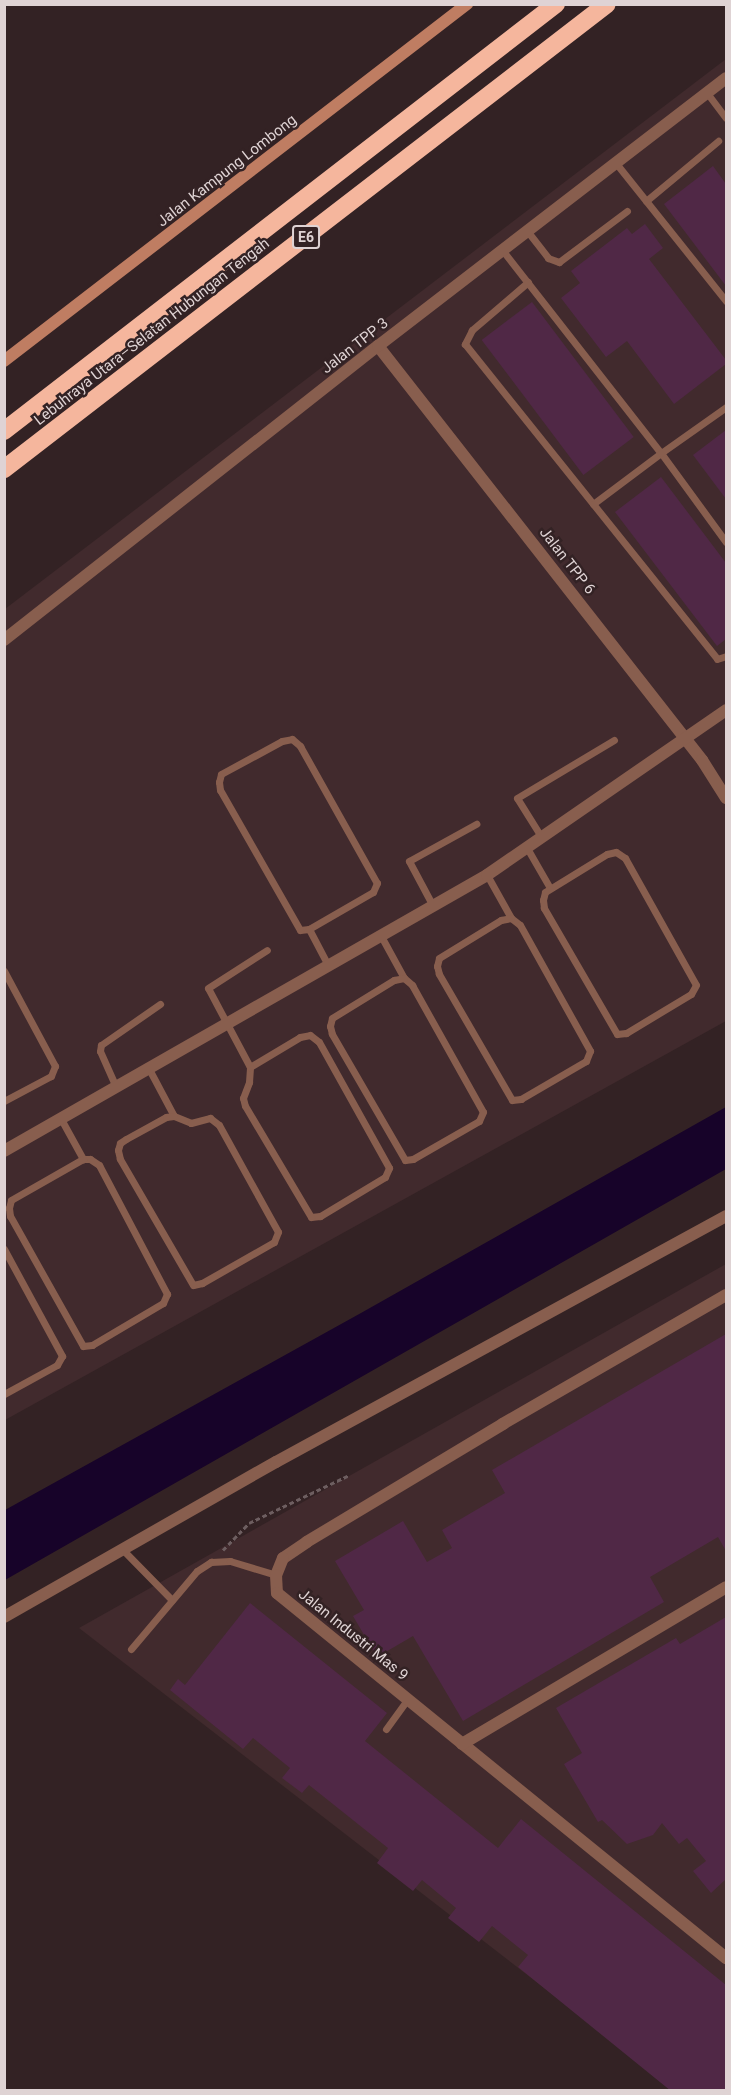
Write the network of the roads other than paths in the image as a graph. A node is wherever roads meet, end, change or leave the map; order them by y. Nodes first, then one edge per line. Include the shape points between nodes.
1 (467, 4) edge
2 (556, 4) edge
3 (607, 4) edge
4 (726, 78) edge
5 (706, 93) junction
6 (726, 118) edge
7 (718, 141) dead end
8 (615, 162) junction
9 (646, 201) junction
10 (627, 211) dead end
11 (528, 232) junction
12 (503, 251) junction
13 (528, 282) junction
14 (726, 301) edge
15 (378, 346) junction
16 (4, 361) edge
17 (726, 407) edge
18 (4, 431) edge
19 (661, 453) junction
20 (4, 469) edge
21 (593, 504) junction
22 (726, 542) edge
23 (4, 640) edge
24 (726, 656) edge
25 (726, 710) edge
26 (614, 740) dead end
27 (687, 740) junction
28 (726, 798) edge
29 (476, 824) dead end
30 (542, 838) junction
31 (527, 848) junction
32 (487, 874) junction
33 (550, 888) junction
34 (433, 906) junction
35 (511, 918) junction
36 (309, 928) junction
37 (381, 936) junction
38 (267, 950) dead end
39 (328, 965) junction
40 (4, 971) edge
41 (404, 978) junction
42 (160, 1004) dead end
43 (226, 1024) junction
44 (250, 1066) junction
45 (149, 1069) junction
46 (116, 1088) junction
47 (4, 1101) edge
48 (174, 1116) junction
49 (61, 1119) junction
50 (4, 1151) edge
51 (83, 1159) junction
52 (726, 1216) edge
53 (4, 1249) edge
54 (726, 1295) edge
55 (4, 1394) edge
56 (123, 1550) junction
57 (276, 1575) junction
58 (726, 1587) edge
59 (172, 1600) junction
60 (4, 1617) edge
61 (131, 1649) dead end
62 (408, 1699) junction
63 (386, 1729) dead end
64 (462, 1744) junction
65 (726, 1958) edge

1 - 16 street, Jalan Kampung Lombong
2 - 18 highway, Lebuhraya Utara–Selatan Hubungan Tengah / E6
3 - 20 highway, Lebuhraya Utara–Selatan Hubungan Tengah / E6
4 - 5 street, Jalan TPP 3
5 - 6 lane
5 - 8 street, Jalan TPP 3
7 - 9 lane
8 - 9 lane
8 - 11 street, Jalan TPP 3
9 - 14 lane
10 - 11 lane via 559,262 548,258
11 - 12 street, Jalan TPP 3
12 - 13 lane
12 - 15 street, Jalan TPP 3
13 - 19 lane
13 - 21 lane via 472,330 465,344
15 - 23 street, Jalan TPP 3
15 - 27 street, Jalan TPP 6
17 - 19 lane
19 - 21 lane
19 - 22 lane
21 - 24 lane via 717,659
25 - 27 street
26 - 30 lane via 517,798
27 - 28 street, Jalan TPP 6
27 - 30 street
29 - 34 lane via 409,861
30 - 31 street
31 - 32 street
31 - 33 lane
32 - 34 street
32 - 35 lane
33 - 33 lane via 545,892 544,908 617,1034 626,1033 691,994 696,985 625,858 616,852 607,854
34 - 37 street
35 - 35 lane via 520,925 590,1051 586,1061 521,1099 512,1100 437,966 439,958 501,920
36 - 36 lane via 373,892 377,883 300,746 292,739 221,774 219,782 295,924 300,930
36 - 39 lane
37 - 39 street
37 - 41 lane
38 - 43 lane via 208,988
39 - 43 street
40 - 47 lane via 55,1066 51,1076
41 - 41 lane via 332,1018 330,1026 405,1160 479,1121 483,1112 412,985
42 - 46 lane via 101,1045
43 - 44 lane
43 - 45 street
44 - 44 lane via 245,1106 311,1217 320,1216 385,1178 389,1168 319,1041 310,1035 300,1037
45 - 46 street
45 - 48 lane
46 - 49 street
48 - 48 lane via 191,1123 210,1118 219,1125 278,1232 273,1242 193,1285 118,1150 126,1139
49 - 50 street
49 - 51 lane
51 - 51 lane via 99,1166 167,1294 163,1303 92,1345 83,1346 9,1208 11,1200
52 - 56 street
53 - 55 lane via 62,1356 57,1365
54 - 57 street via 307,1542 283,1558
56 - 59 lane
56 - 60 street
57 - 59 lane via 230,1561 211,1562 197,1571
57 - 62 street, Jalan Industri Mas 9 via 277,1593
58 - 64 street
59 - 61 lane
62 - 63 lane
62 - 64 street, Jalan Industri Mas 9
64 - 65 street, Jalan Industri Mas 9

